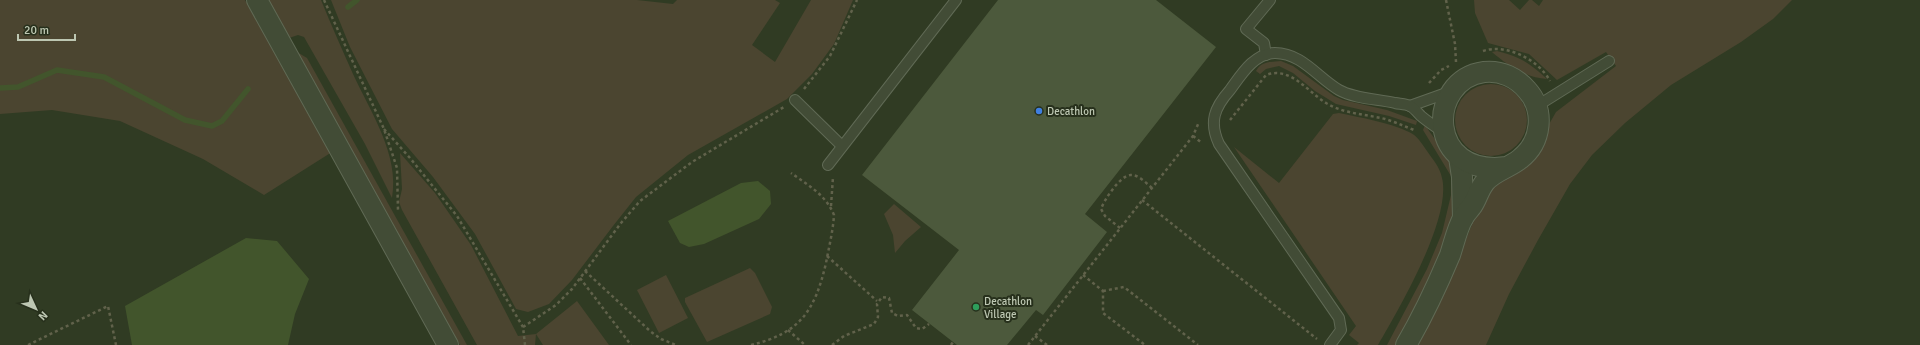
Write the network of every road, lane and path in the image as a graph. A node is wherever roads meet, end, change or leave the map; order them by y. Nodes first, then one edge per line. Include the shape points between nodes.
1 (258, 0) edge
2 (324, 0) edge
3 (856, 0) edge
4 (956, 0) edge
5 (1446, 0) edge
6 (1265, 2) edge
7 (1266, 55) junction
8 (1609, 61) dead end
9 (1456, 62) dead end
10 (1453, 90) junction
11 (795, 100) junction
12 (1410, 106) junction
13 (1537, 106) junction
14 (1200, 120) dead end
15 (384, 129) junction
16 (1420, 132) dead end
17 (1444, 133) junction
18 (1215, 135) junction
19 (842, 146) junction
20 (1459, 157) junction
21 (828, 165) joint
22 (1506, 166) junction
23 (792, 173) dead end
24 (1152, 188) junction
25 (1142, 200) junction
26 (831, 206) junction
27 (398, 211) dead end
28 (1463, 218) junction
29 (1120, 228) junction
30 (827, 256) junction
31 (585, 271) junction
32 (1083, 275) junction
33 (580, 278) junction
34 (1103, 291) junction
35 (878, 301) junction
36 (929, 324) dead end
37 (523, 327) junction
38 (788, 330) junction
39 (1035, 336) junction
40 (1320, 341) dead end
41 (28, 345) edge
42 (116, 345) edge
43 (448, 345) edge
44 (525, 345) edge
45 (631, 345) edge
46 (676, 345) edge
47 (750, 345) edge
48 (805, 345) edge
49 (832, 345) edge
50 (1028, 345) edge
51 (1047, 345) edge
52 (1145, 345) edge
53 (1198, 345) edge
54 (1330, 345) edge
55 (1406, 345) edge

1 - 43 street
2 - 15 path
3 - 11 path via 830,56
4 - 19 lane
5 - 9 path
6 - 7 lane via 1246,29 1264,43
7 - 12 lane via 1290,55 1348,94
7 - 18 lane via 1254,60 1222,98 1213,120
8 - 13 lane
10 - 12 lane
10 - 13 street via 1467,78 1484,72 1503,73 1520,82 1534,97
10 - 17 street via 1442,121
11 - 19 lane
11 - 31 path via 692,162 640,201
12 - 17 lane
13 - 22 street via 1539,127 1532,146 1520,159
14 - 24 path via 1193,136
15 - 27 path via 397,168
15 - 37 path via 457,216
16 - 18 path via 1384,119 1344,111 1326,103 1285,73 1275,72 1266,75
17 - 20 street
18 - 54 lane via 1228,158 1340,318 1341,330
19 - 21 lane
20 - 22 street via 1470,164 1490,169
20 - 28 street
21 - 26 path via 834,170
22 - 28 street via 1484,182 1473,205
23 - 26 path via 822,195
24 - 25 path
24 - 29 path via 1131,174 1123,177 1101,209 1105,216
25 - 29 path
25 - 40 path
26 - 30 path via 834,223
28 - 55 street via 1439,281
29 - 32 path
30 - 35 path
30 - 38 path via 812,306
31 - 33 path
31 - 46 path via 650,331
32 - 34 path
32 - 39 path
33 - 37 path via 556,305
33 - 45 path
34 - 52 path via 1103,313
34 - 53 path via 1124,286
35 - 36 path via 882,297 889,298 892,313 898,316 907,315 916,328 922,329
35 - 49 path via 878,318 874,324 844,336
37 - 44 path
38 - 47 path
38 - 48 path
39 - 50 path
39 - 51 path
41 - 42 path via 108,306

